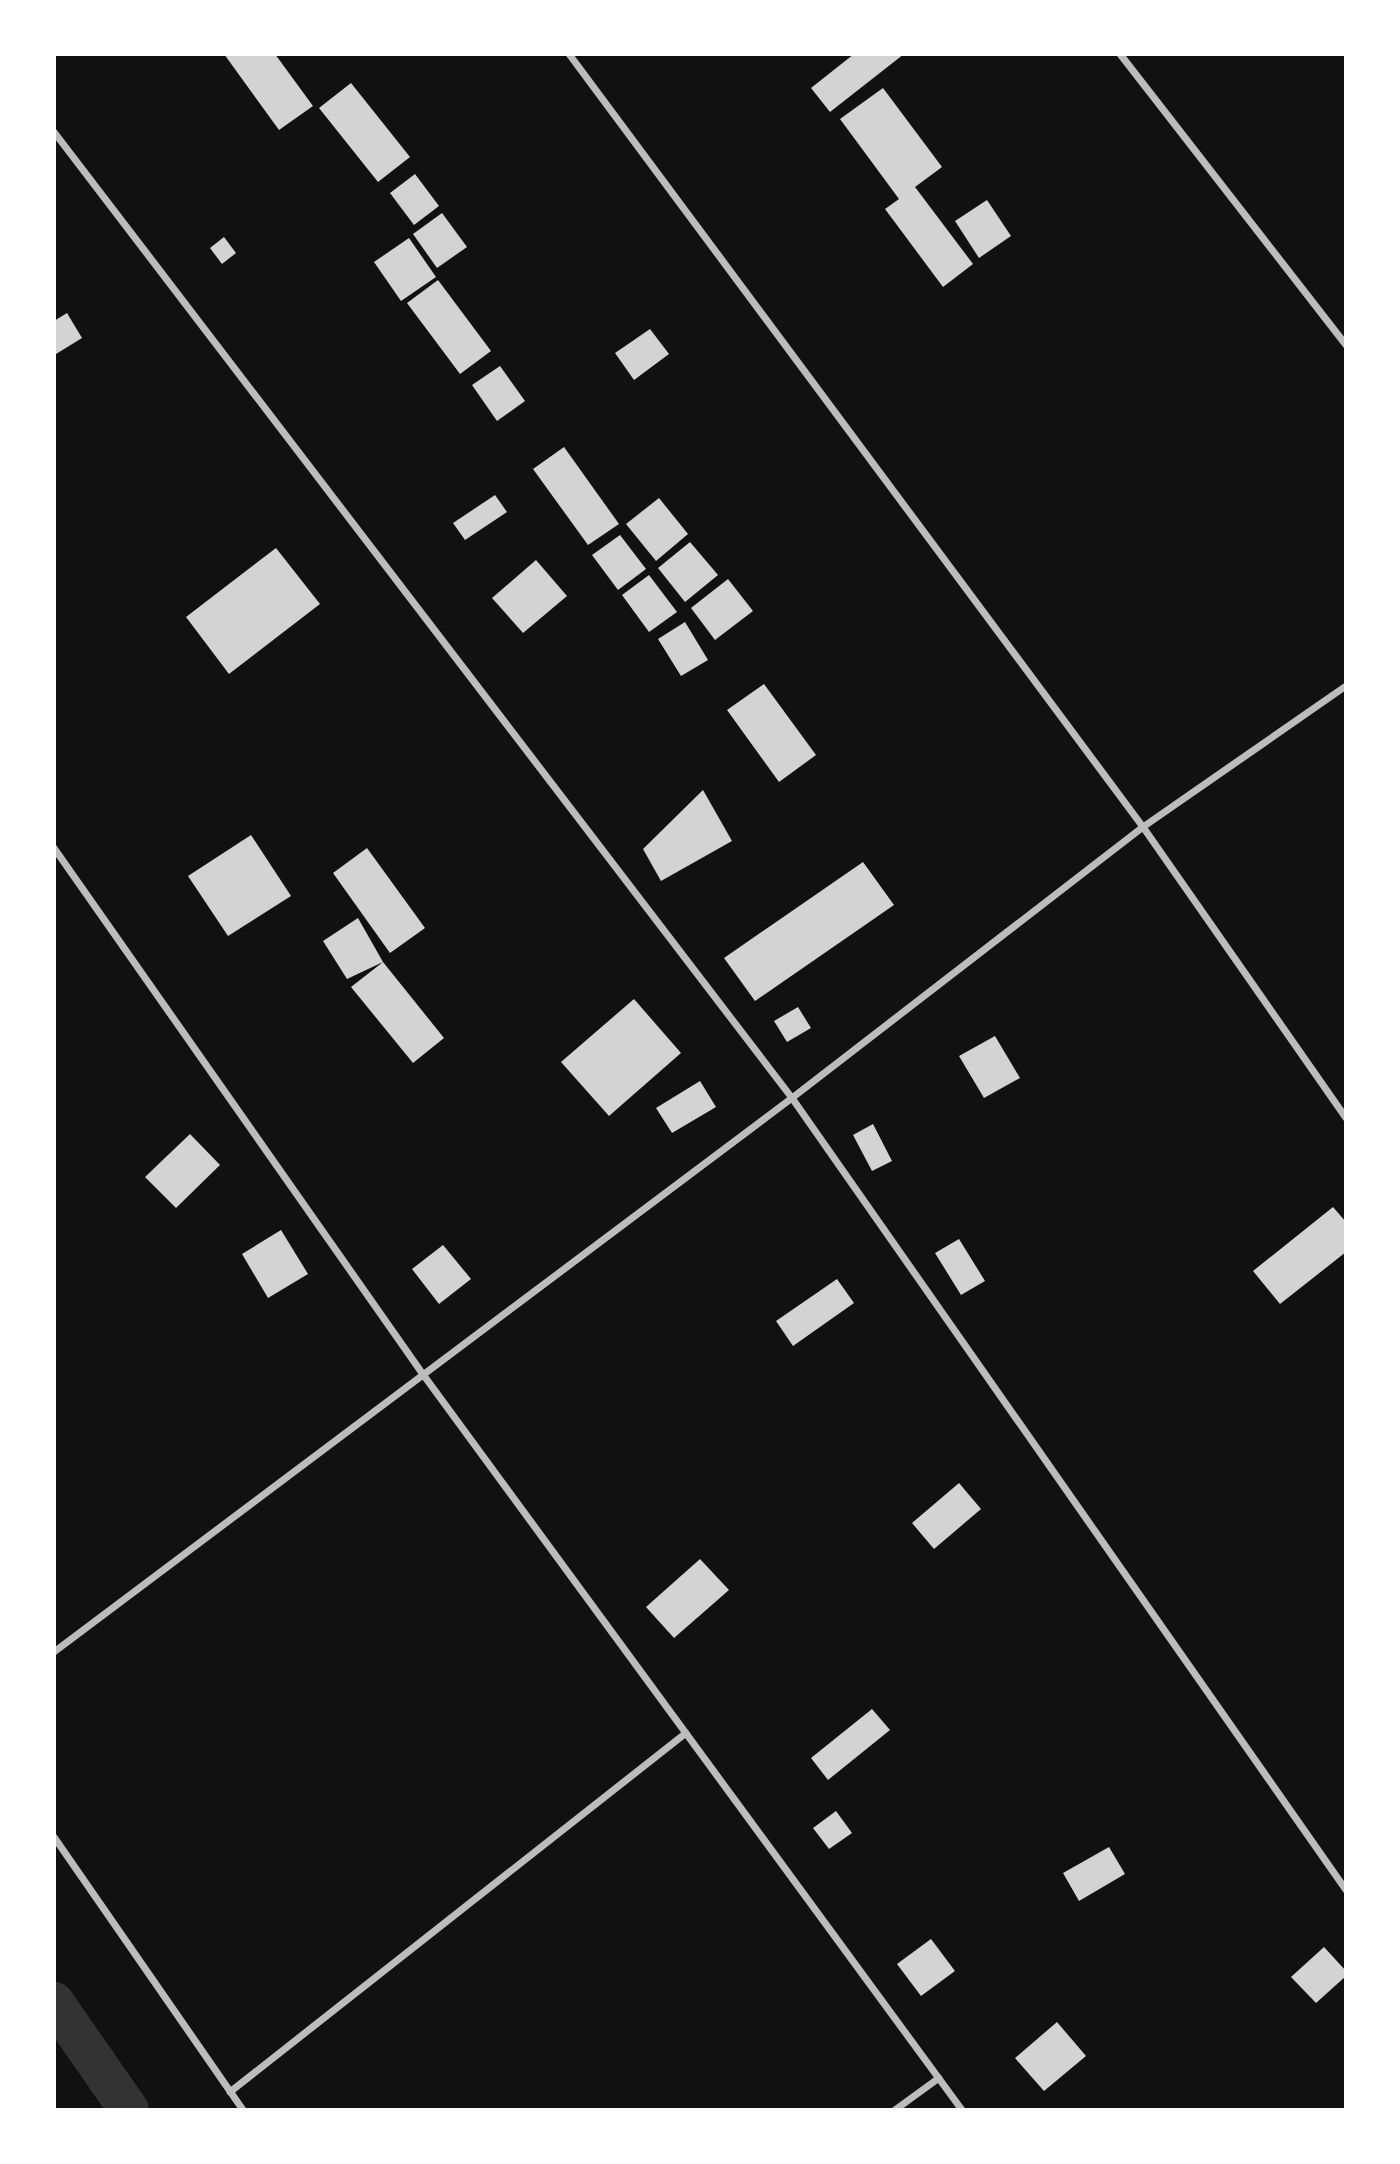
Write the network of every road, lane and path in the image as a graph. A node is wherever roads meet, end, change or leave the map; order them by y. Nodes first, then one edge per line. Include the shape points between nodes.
1 (569, 54) edge
2 (1120, 54) edge
3 (54, 132) edge
4 (1346, 345) edge
5 (1346, 686) edge
6 (1143, 827) junction
7 (54, 848) edge
8 (792, 1098) junction
9 (1346, 1118) edge
10 (422, 1373) junction
11 (54, 1652) edge
12 (686, 1733) junction
13 (54, 1837) edge
14 (1346, 1890) edge
15 (939, 2078) junction
16 (230, 2092) junction
17 (243, 2110) edge
18 (895, 2110) edge
19 (962, 2110) edge

1 - 6 street
2 - 4 street
3 - 8 street
5 - 6 street
6 - 8 street
6 - 9 street
7 - 10 street
8 - 10 street
8 - 14 street
10 - 11 street
10 - 12 street
12 - 15 street
12 - 16 street
13 - 16 street
15 - 18 street
15 - 19 street
16 - 17 street

